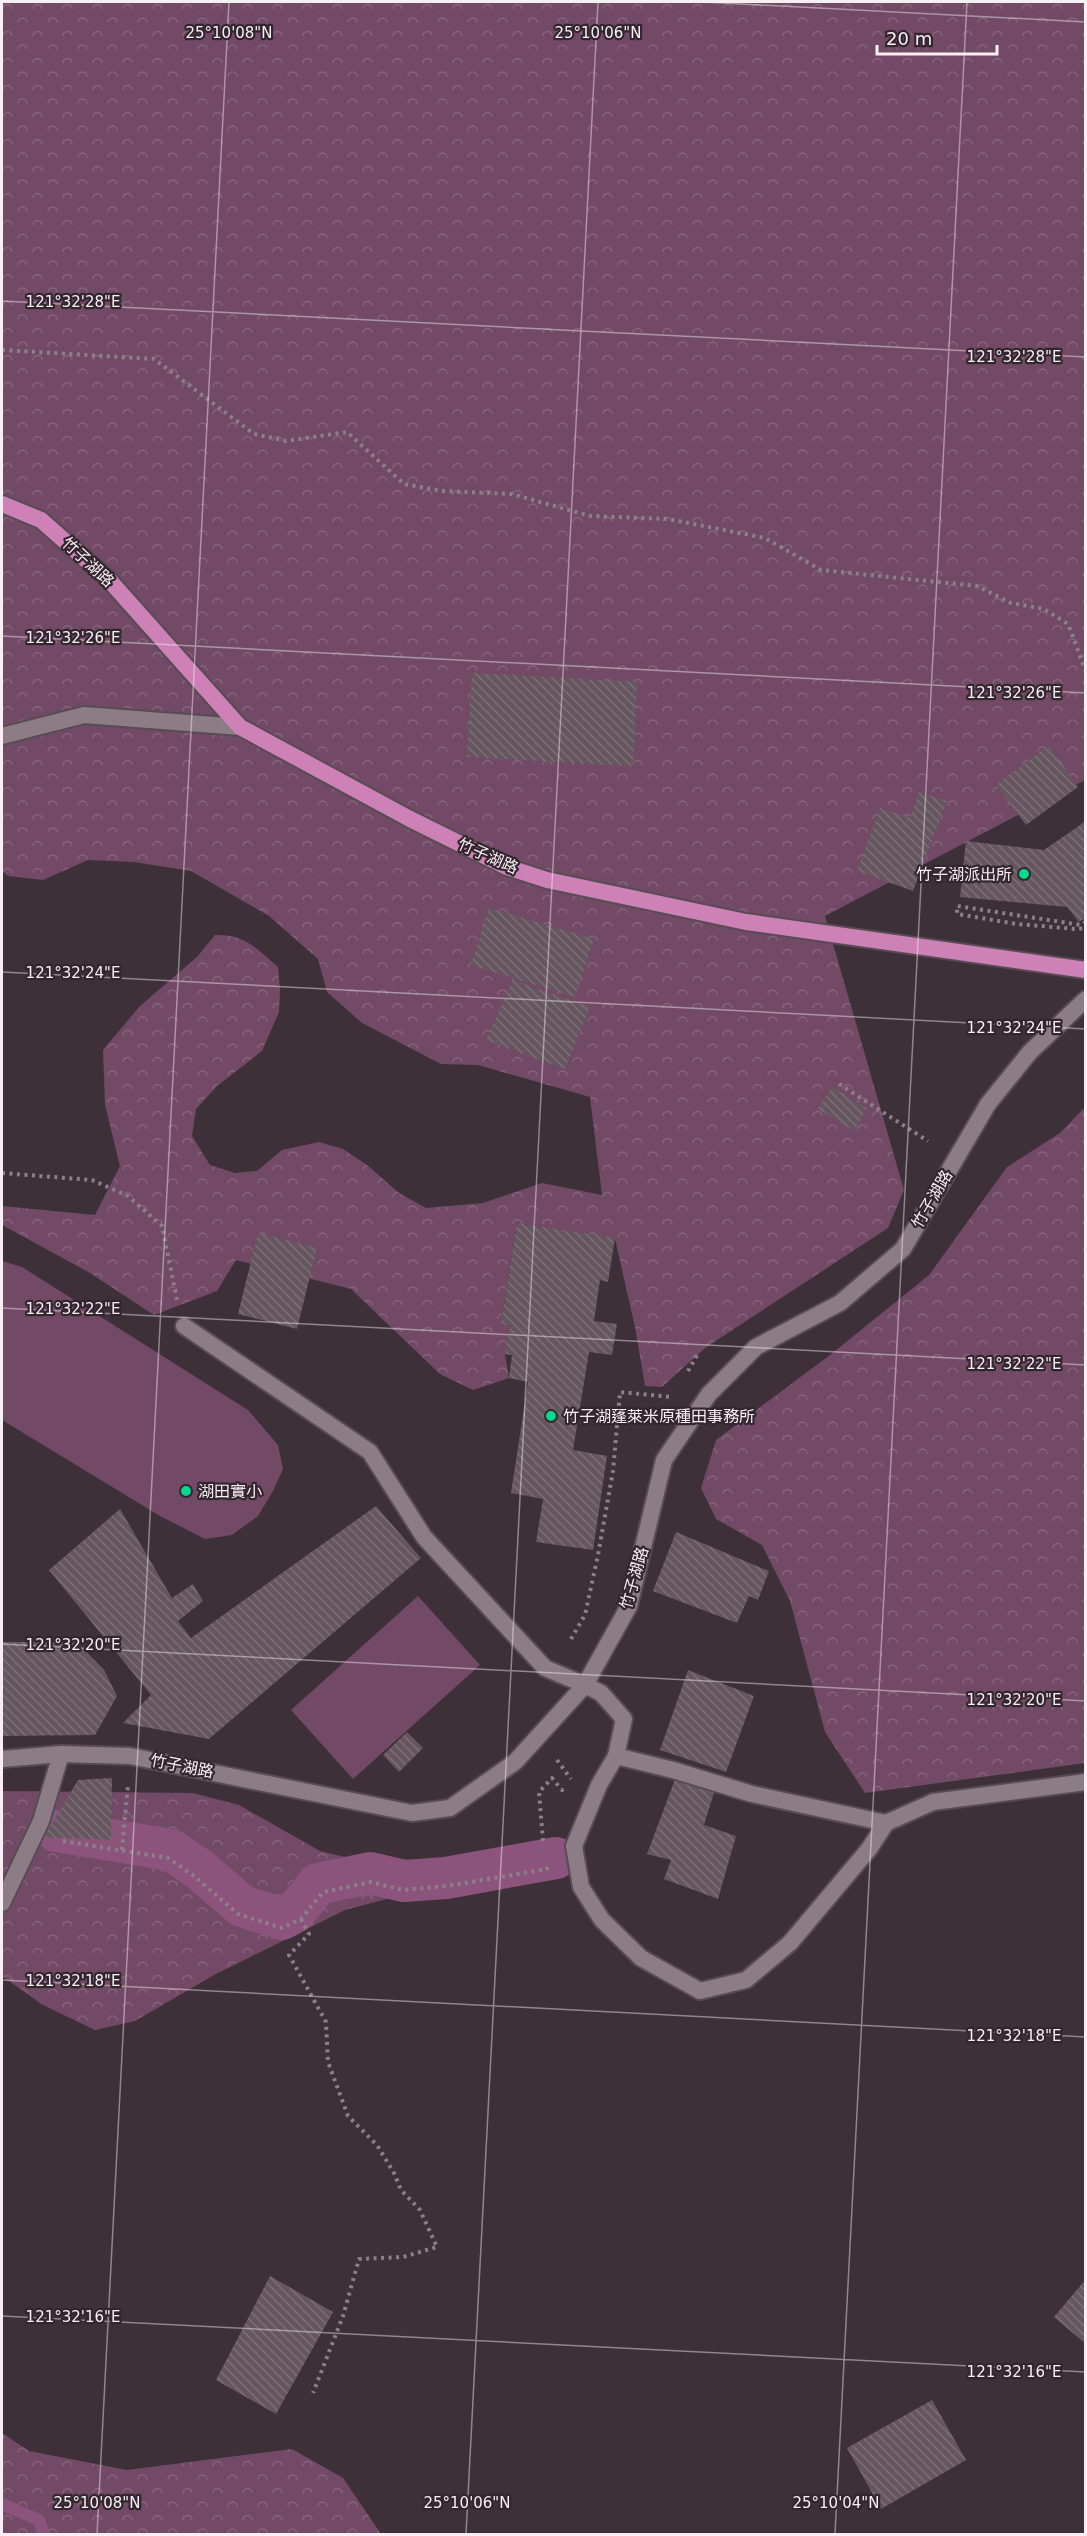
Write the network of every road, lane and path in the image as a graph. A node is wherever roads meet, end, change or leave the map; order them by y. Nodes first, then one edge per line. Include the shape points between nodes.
1 (2, 350) edge
2 (2, 504) edge
3 (1086, 672) edge
4 (240, 727) junction
5 (2, 736) edge
6 (1086, 922) edge
7 (1086, 928) edge
8 (1086, 970) edge
9 (1086, 999) edge
10 (839, 1084) dead end
11 (928, 1141) dead end
12 (2, 1173) edge
13 (184, 1326) joint
14 (699, 1352) dead end
15 (682, 1379) dead end
16 (677, 1388) dead end
17 (571, 1639) dead end
18 (585, 1685) junction
19 (61, 1754) junction
20 (130, 1756) junction
21 (616, 1756) junction
22 (2, 1759) edge
23 (557, 1760) dead end
24 (1086, 1782) edge
25 (886, 1823) junction
26 (55, 1839) dead end
27 (543, 1840) dead end
28 (122, 1850) junction
29 (547, 1869) dead end
30 (2, 1903) edge
31 (301, 1920) junction
32 (313, 2393) dead end

1 - 3 path via 154,359 254,434 286,441 347,432 404,484 442,491 512,494 590,516 669,519 765,538 821,570 976,586 1011,603 1044,609 1068,624
2 - 4 main road, 竹子湖路 via 41,520 110,581
4 - 5 street via 84,715
4 - 8 main road, 竹子湖路 via 410,819 507,867 547,880 746,922
6 - 7 path via 1081,925 957,906 957,914 1017,924
9 - 18 street, 竹子湖路 via 1030,1052 988,1104 903,1249 840,1303 756,1347 709,1394 664,1460 629,1606
10 - 11 path
12 - 13 path via 92,1180 128,1196 162,1226
13 - 18 street via 370,1452 424,1537 545,1668
14 - 15 path
16 - 17 path via 671,1397 620,1392 613,1471 598,1555 585,1615
18 - 20 street, 竹子湖路 via 515,1762 450,1808 412,1814
18 - 21 street via 601,1693 624,1719
19 - 20 street, 竹子湖路
19 - 22 street, 竹子湖路
19 - 30 street via 41,1821
20 - 28 path
21 - 25 street via 752,1794
21 - 25 street via 599,1785 574,1846 581,1887 602,1920 641,1958 700,1990 746,1980 790,1943
23 - 27 path via 572,1781 562,1790 552,1779 539,1792
24 - 25 street via 933,1802
26 - 28 path
28 - 31 path via 168,1858 238,1914 282,1928
29 - 31 path via 403,1890 370,1882 323,1892
31 - 32 path via 309,1934 289,1955 326,2022 328,2062 348,2116 377,2145 401,2190 420,2211 437,2247 403,2257 359,2259 343,2316

